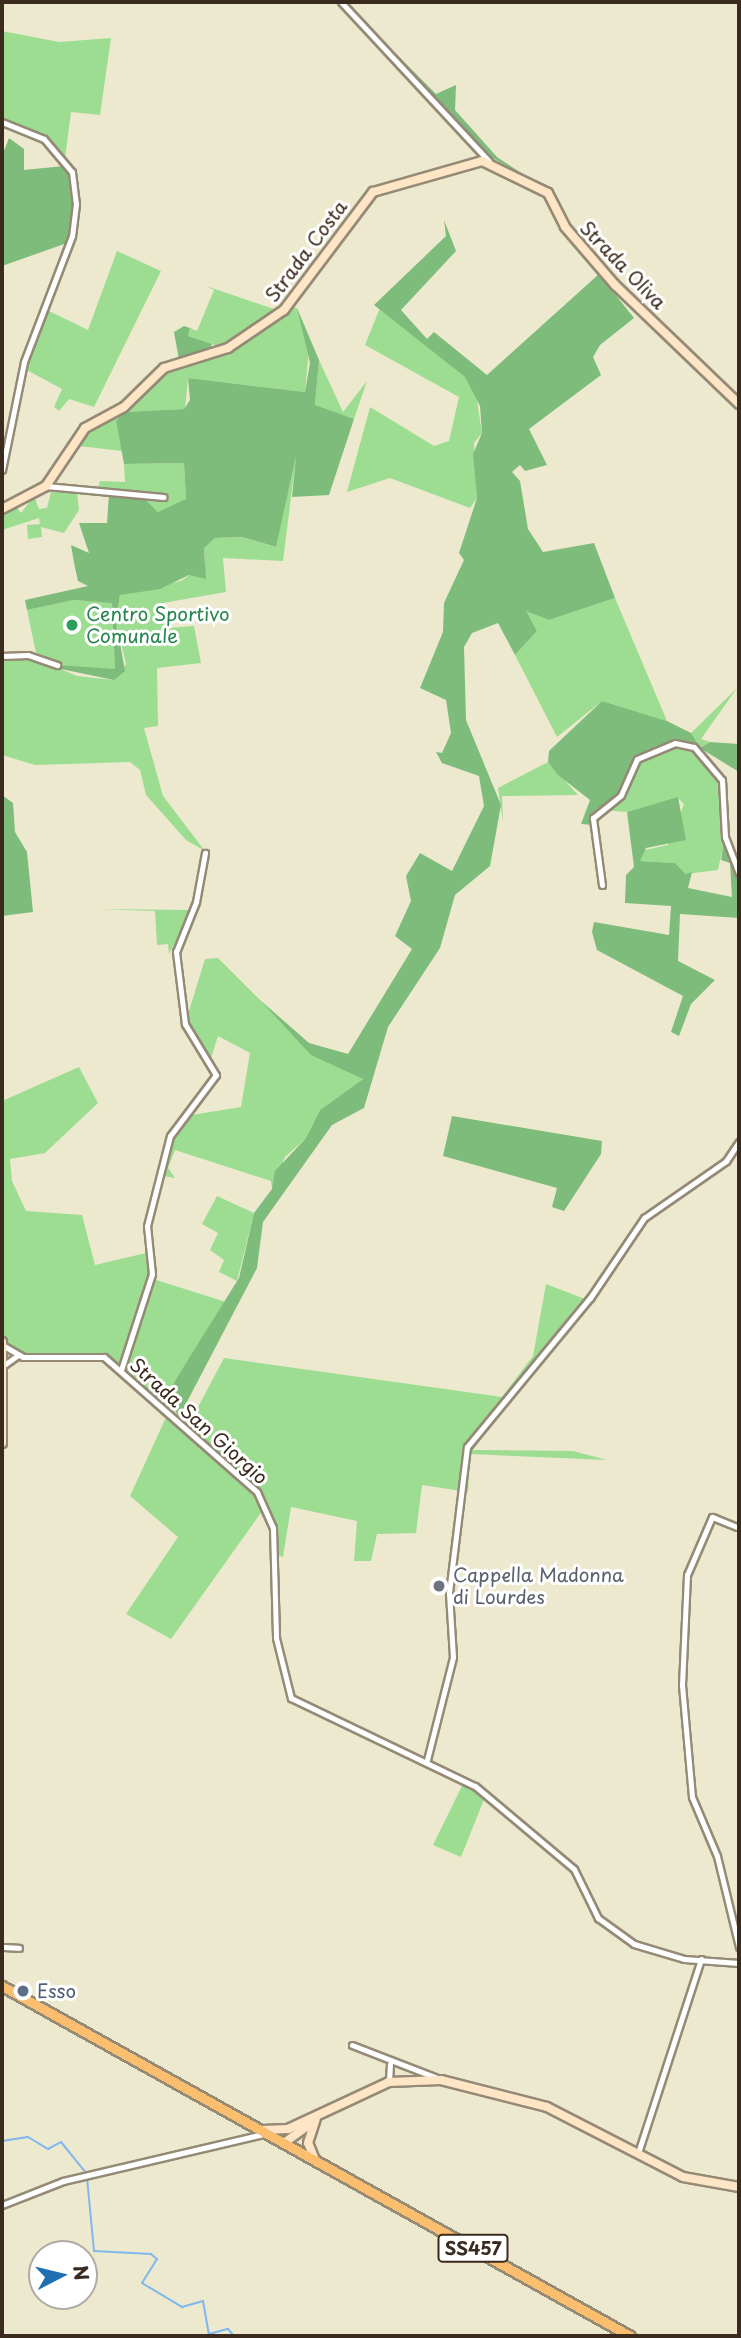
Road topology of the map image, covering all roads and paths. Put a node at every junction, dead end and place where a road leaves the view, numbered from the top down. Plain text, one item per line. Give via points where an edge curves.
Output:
1 (341, 2) edge
2 (2, 122) edge
3 (489, 161) junction
4 (739, 404) edge
5 (2, 470) edge
6 (46, 486) junction
7 (163, 497) dead end
8 (2, 509) edge
9 (2, 656) edge
10 (57, 665) dead end
11 (205, 853) dead end
12 (739, 873) edge
13 (602, 885) dead end
14 (739, 1142) edge
15 (3, 1344) edge
16 (17, 1356) junction
17 (4, 1365) junction
18 (121, 1370) junction
19 (2, 1443) edge
20 (737, 1527) dead end
21 (427, 1760) junction
22 (2, 1947) edge
23 (739, 1947) edge
24 (19, 1948) dead end
25 (706, 1959) junction
26 (739, 1963) edge
27 (2, 1986) edge
28 (352, 2045) dead end
29 (390, 2064) junction
30 (441, 2080) junction
31 (389, 2082) junction
32 (323, 2113) junction
33 (310, 2123) junction
34 (288, 2129) junction
35 (263, 2131) junction
36 (285, 2143) junction
37 (638, 2153) junction
38 (315, 2160) junction
39 (739, 2187) edge
40 (2, 2205) edge
41 (630, 2336) edge

1 - 3 street, Strada Oliva
2 - 5 street via 44,139 72,172 76,204 72,236 24,362
3 - 4 street, Strada Oliva via 548,193 565,227 615,285
3 - 6 street, Strada Costa via 373,192 284,310 228,348 164,368 124,407 85,428
6 - 7 street
6 - 8 street
9 - 10 street via 28,655
11 - 18 street via 196,902 176,952 185,1024 216,1075 170,1136 146,1226 152,1274
12 - 13 street via 725,838 722,780 694,747 675,743 637,759 621,795 593,818
14 - 21 street via 726,1161 644,1218 590,1298 467,1447 448,1605 453,1657
15 - 16 street
15 - 17 street
16 - 17 street
16 - 18 street, Strada San Giorgio via 92,1353
17 - 19 street
18 - 21 street, Strada San Giorgio via 265,1506 273,1528 276,1638 288,1695
20 - 23 street via 712,1514 687,1575 681,1685 692,1797 717,1856
21 - 25 street, Strada San Giorgio via 475,1786 574,1869 593,1910 613,1930 651,1952
22 - 24 street
25 - 26 street, Strada San Giorgio
25 - 37 street
27 - 35 main road, SS457
28 - 29 street
29 - 30 street
29 - 31 street
30 - 31 street
30 - 37 street via 547,2107
31 - 32 street
32 - 33 street
32 - 34 street
33 - 36 street
33 - 38 street via 307,2143
34 - 35 street
34 - 36 street
35 - 36 main road, SS457
35 - 40 street via 90,2175
36 - 38 main road, SS457
37 - 39 street via 684,2177
38 - 41 main road, SS457

